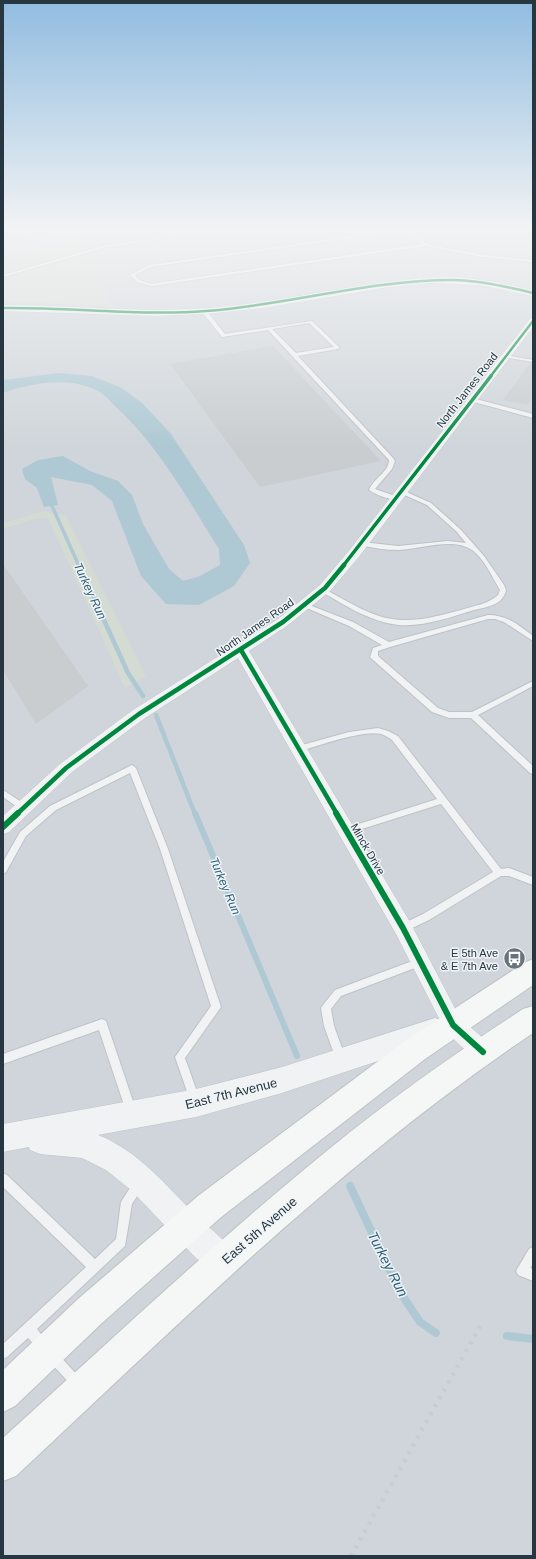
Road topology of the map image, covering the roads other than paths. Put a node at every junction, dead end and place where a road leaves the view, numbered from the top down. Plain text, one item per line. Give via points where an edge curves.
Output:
1 (264, 304) edge
2 (3, 308) edge
3 (204, 311) junction
4 (533, 321) edge
5 (269, 328) junction
6 (295, 354) junction
7 (506, 356) junction
8 (533, 361) edge
9 (472, 400) junction
10 (533, 416) edge
11 (399, 495) junction
12 (362, 544) junction
13 (474, 549) junction
14 (322, 590) junction
15 (304, 605) junction
16 (533, 640) edge
17 (388, 645) junction
18 (241, 650) junction
19 (533, 683) edge
20 (474, 715) junction
21 (298, 749) junction
22 (533, 771) edge
23 (3, 793) edge
24 (443, 800) junction
25 (24, 807) junction
26 (3, 827) edge
27 (346, 831) junction
28 (3, 869) edge
29 (499, 873) junction
30 (533, 881) edge
31 (403, 928) junction
32 (420, 962) junction
33 (533, 971) edge
34 (533, 1018) edge
35 (453, 1025) junction
36 (483, 1052) junction
37 (3, 1058) edge
38 (342, 1060) junction
39 (196, 1103) junction
40 (133, 1115) junction
41 (3, 1139) edge
42 (3, 1179) edge
43 (142, 1180) junction
44 (186, 1227) junction
45 (533, 1252) edge
46 (223, 1261) junction
47 (95, 1267) junction
48 (533, 1275) edge
49 (29, 1329) junction
50 (47, 1352) junction
51 (3, 1353) edge
52 (83, 1389) junction
53 (3, 1394) edge
54 (3, 1463) edge

1 - 3 street
2 - 3 street via 50,307 170,313
3 - 5 lane via 224,336
4 - 7 street, North James Road
5 - 6 lane
5 - 6 lane via 310,322 337,348
6 - 11 lane via 391,459 390,468 372,490
7 - 8 lane
7 - 9 street, North James Road
9 - 10 lane
9 - 11 street, North James Road
11 - 12 street, North James Road
11 - 13 lane via 429,504 459,531
12 - 13 lane via 400,548 451,542
12 - 14 street, North James Road
13 - 14 lane via 503,590 496,601 485,605 417,622 390,622
14 - 15 street, North James Road
15 - 17 lane via 352,624
15 - 18 street, North James Road
16 - 17 lane via 509,621 499,617 488,617
17 - 20 lane via 375,650 374,657 435,710 443,715
18 - 21 street, Minck Drive
18 - 25 street, North James Road via 139,714 66,768
19 - 20 lane
20 - 22 lane
21 - 24 lane via 367,732 380,731 389,734 396,738
21 - 27 street, Minck Drive
23 - 25 lane
24 - 27 lane
24 - 29 lane
25 - 26 street, North James Road
27 - 31 street, Minck Drive
28 - 39 lane via 23,834 53,808 132,768 164,848 216,1006 180,1057
29 - 30 lane via 509,872
29 - 31 lane
31 - 32 street, Minck Drive
32 - 35 street, Minck Drive
32 - 38 lane via 338,993 326,1008 329,1026
33 - 35 main road
34 - 36 main road, East 5th Avenue
35 - 36 street, Minck Drive
35 - 38 street, East 7th Avenue
35 - 44 main road via 357,1092
36 - 46 main road, East 5th Avenue via 339,1160
37 - 40 lane via 102,1024
38 - 39 street, East 7th Avenue via 282,1080
39 - 40 street, East 7th Avenue
40 - 41 street, East 7th Avenue
41 - 43 street, East 7th Avenue via 60,1140 87,1145 109,1156
42 - 47 lane
43 - 44 street, East 7th Avenue
43 - 47 lane via 127,1202 121,1242
44 - 46 street, East 7th Avenue
44 - 50 main road
45 - 48 lane via 522,1271
46 - 52 main road, East 5th Avenue
47 - 49 lane
49 - 50 lane
49 - 51 lane
50 - 52 lane
50 - 53 main road
52 - 54 main road, East 5th Avenue

